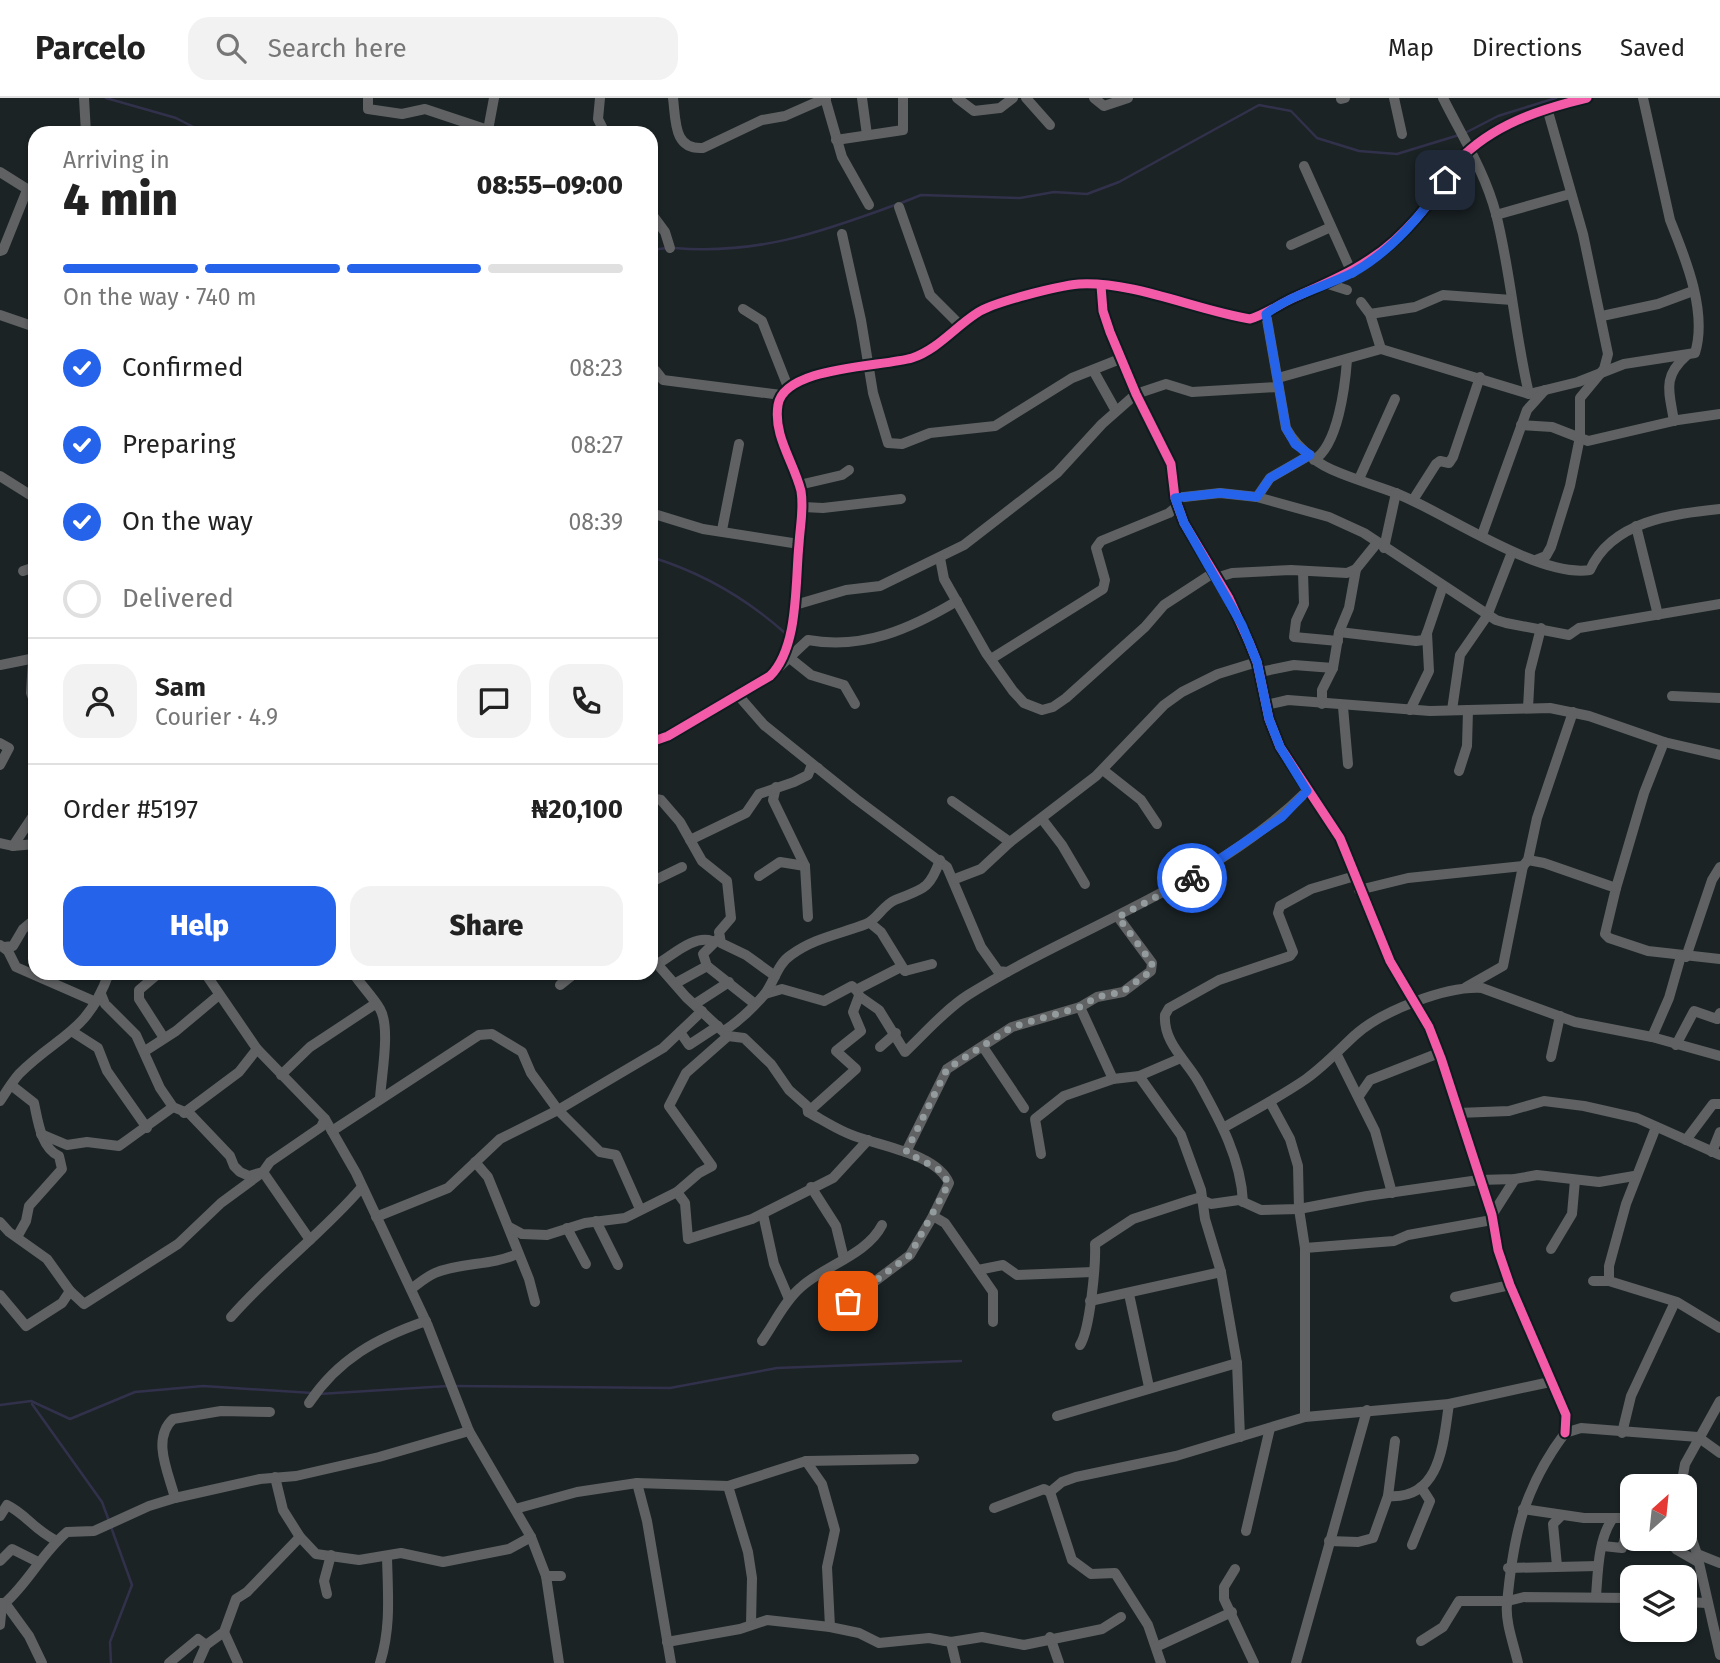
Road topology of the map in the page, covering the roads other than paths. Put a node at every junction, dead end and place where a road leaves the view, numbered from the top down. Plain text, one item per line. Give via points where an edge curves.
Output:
1 (83, 98) edge
2 (368, 98) edge
3 (494, 98) edge
4 (600, 98) edge
5 (673, 98) edge
6 (826, 98) edge
7 (862, 98) edge
8 (904, 98) edge
9 (957, 98) edge
10 (1013, 98) edge
11 (1026, 98) edge
12 (1094, 98) edge
13 (1128, 98) edge
14 (1395, 98) edge
15 (1443, 98) edge
16 (1587, 98) edge
17 (1643, 98) edge
18 (806, 103) edge
19 (1547, 108) junction
20 (1051, 125) dead end
21 (85, 126) edge
22 (476, 126) edge
23 (489, 126) edge
24 (602, 126) edge
25 (1402, 134) dead end
26 (866, 135) junction
27 (836, 140) junction
28 (1472, 148) junction
29 (1304, 166) dead end
30 (0, 172) edge
31 (28, 190) edge
32 (1570, 194) junction
33 (28, 198) edge
34 (869, 205) dead end
35 (899, 207) dead end
36 (1496, 215) junction
37 (658, 222) edge
38 (1331, 227) junction
39 (842, 234) dead end
40 (1291, 245) dead end
41 (670, 248) dead end
42 (0, 251) edge
43 (1352, 273) junction
44 (1325, 283) junction
45 (1101, 286) junction
46 (1347, 290) dead end
47 (1693, 291) junction
48 (1512, 300) junction
49 (1361, 302) dead end
50 (743, 309) dead end
51 (1266, 314) junction
52 (1370, 314) junction
53 (0, 315) edge
54 (1602, 316) junction
55 (28, 325) edge
56 (960, 325) junction
57 (1381, 349) junction
58 (1687, 355) junction
59 (1120, 359) junction
60 (1348, 360) junction
61 (866, 363) junction
62 (1604, 369) junction
63 (1093, 370) junction
64 (658, 374) edge
65 (1480, 377) junction
66 (1278, 382) junction
67 (1545, 390) junction
68 (785, 391) junction
69 (1136, 394) junction
70 (1529, 394) junction
71 (1395, 399) dead end
72 (1116, 411) junction
73 (1720, 414) edge
74 (1674, 421) junction
75 (1521, 425) junction
76 (1580, 437) junction
77 (739, 444) dead end
78 (1312, 457) junction
79 (849, 470) dead end
80 (0, 476) edge
81 (1359, 479) junction
82 (799, 485) junction
83 (1396, 493) junction
84 (28, 494) edge
85 (1257, 497) junction
86 (901, 499) dead end
87 (1413, 500) junction
88 (1177, 501) junction
89 (803, 507) junction
90 (1720, 509) edge
91 (658, 515) edge
92 (1636, 526) junction
93 (722, 530) junction
94 (1482, 535) junction
95 (799, 544) junction
96 (1380, 546) junction
97 (1512, 552) junction
98 (940, 558) junction
99 (1536, 560) junction
100 (28, 569) edge
101 (1356, 569) junction
102 (23, 571) dead end
103 (1303, 572) junction
104 (1215, 575) junction
105 (1443, 586) junction
106 (957, 601) junction
107 (1720, 604) edge
108 (795, 605) junction
109 (1486, 612) junction
110 (1658, 615) junction
111 (1541, 628) junction
112 (1427, 633) junction
113 (1338, 637) junction
114 (791, 659) junction
115 (990, 659) junction
116 (28, 662) edge
117 (0, 665) edge
118 (1258, 667) junction
119 (778, 668) junction
120 (1333, 668) junction
121 (737, 694) junction
122 (1672, 695) dead end
123 (1720, 698) edge
124 (855, 704) dead end
125 (1322, 704) junction
126 (1266, 705) junction
127 (1343, 707) junction
128 (1528, 708) junction
129 (1410, 710) junction
130 (1452, 710) junction
131 (1468, 710) junction
132 (1573, 712) junction
133 (658, 740) edge
134 (1664, 742) junction
135 (0, 743) edge
136 (1720, 755) edge
137 (1348, 764) dead end
138 (0, 765) edge
139 (818, 768) junction
140 (1103, 770) junction
141 (1459, 771) dead end
142 (776, 787) junction
143 (1307, 791) junction
144 (658, 799) edge
145 (952, 801) dead end
146 (1042, 818) junction
147 (1157, 824) dead end
148 (28, 833) edge
149 (690, 839) junction
150 (1010, 842) junction
151 (0, 843) edge
152 (28, 845) edge
153 (13, 846) junction
154 (940, 860) junction
155 (1525, 863) junction
156 (805, 866) junction
157 (682, 867) dead end
158 (1720, 867) edge
159 (759, 876) dead end
160 (1355, 876) junction
161 (658, 879) edge
162 (955, 879) junction
163 (1085, 884) dead end
164 (1616, 888) junction
165 (1359, 890) junction
166 (808, 917) dead end
167 (1118, 917) junction
168 (870, 923) junction
169 (28, 925) edge
170 (715, 940) junction
171 (2, 946) edge
172 (1683, 957) junction
173 (1720, 958) edge
174 (658, 959) edge
175 (658, 963) edge
176 (932, 964) dead end
177 (707, 965) junction
178 (28, 971) edge
179 (905, 971) junction
180 (1007, 972) junction
181 (775, 976) junction
182 (51, 980) edge
183 (106, 980) edge
184 (151, 980) edge
185 (209, 980) edge
186 (358, 980) edge
187 (566, 980) edge
188 (729, 982) junction
189 (676, 983) junction
190 (560, 985) dead end
191 (1466, 987) junction
192 (858, 993) junction
193 (765, 994) junction
194 (219, 995) junction
195 (99, 998) junction
196 (1413, 1002) junction
197 (375, 1004) junction
198 (755, 1004) junction
199 (698, 1007) junction
200 (1080, 1007) junction
201 (1720, 1013) edge
202 (1560, 1016) junction
203 (724, 1031) junction
204 (73, 1032) junction
205 (680, 1032) junction
206 (896, 1033) junction
207 (1652, 1037) junction
208 (164, 1038) junction
209 (1676, 1045) junction
210 (880, 1047) dead end
211 (983, 1047) junction
212 (257, 1049) junction
213 (145, 1051) junction
214 (1439, 1053) junction
215 (1337, 1055) junction
216 (1720, 1056) edge
217 (1551, 1057) dead end
218 (1181, 1058) junction
219 (281, 1074) junction
220 (1139, 1076) junction
221 (1113, 1079) junction
222 (11, 1085) junction
223 (1359, 1096) junction
224 (1, 1098) edge
225 (380, 1099) junction
226 (1270, 1102) junction
227 (1720, 1104) edge
228 (173, 1107) junction
229 (1024, 1108) dead end
230 (558, 1110) junction
231 (808, 1112) junction
232 (1458, 1113) junction
233 (184, 1114) junction
234 (325, 1119) junction
235 (147, 1128) junction
236 (1223, 1128) junction
237 (1656, 1128) junction
238 (332, 1131) junction
239 (1720, 1132) edge
240 (41, 1134) junction
241 (868, 1140) junction
242 (1685, 1140) junction
243 (906, 1152) junction
244 (1716, 1153) edge
245 (1041, 1154) dead end
246 (475, 1162) junction
247 (263, 1172) junction
248 (1634, 1177) junction
249 (1515, 1179) junction
250 (1479, 1180) junction
251 (1575, 1180) junction
252 (362, 1187) junction
253 (811, 1187) junction
254 (677, 1192) junction
255 (1392, 1193) junction
256 (1203, 1201) junction
257 (1243, 1202) junction
258 (640, 1209) junction
259 (1299, 1209) junction
260 (763, 1214) junction
261 (933, 1216) junction
262 (376, 1217) junction
263 (1492, 1218) junction
264 (596, 1221) junction
265 (0, 1222) edge
266 (882, 1225) dead end
267 (509, 1227) junction
268 (567, 1228) junction
269 (16, 1237) junction
270 (310, 1240) junction
271 (1305, 1248) junction
272 (1550, 1248) dead end
273 (517, 1254) junction
274 (844, 1259) junction
275 (586, 1264) dead end
276 (618, 1265) dead end
277 (978, 1270) junction
278 (1093, 1272) junction
279 (1221, 1272) junction
280 (1593, 1280) dead end
281 (1609, 1281) junction
282 (1510, 1285) junction
283 (411, 1289) junction
284 (70, 1291) junction
285 (1129, 1294) junction
286 (0, 1295) edge
287 (1455, 1297) dead end
288 (789, 1299) junction
289 (1090, 1301) junction
290 (535, 1302) dead end
291 (1675, 1302) junction
292 (830, 1315) dead end
293 (231, 1317) dead end
294 (426, 1321) junction
295 (993, 1322) dead end
296 (1720, 1328) edge
297 (762, 1341) dead end
298 (1080, 1345) dead end
299 (1237, 1363) junction
300 (1549, 1382) junction
301 (1149, 1387) junction
302 (1720, 1401) edge
303 (309, 1403) dead end
304 (1449, 1404) junction
305 (1367, 1410) junction
306 (270, 1412) dead end
307 (1057, 1416) dead end
308 (1306, 1417) junction
309 (1270, 1428) junction
310 (468, 1431) junction
311 (1565, 1433) junction
312 (1622, 1433) junction
313 (1240, 1437) junction
314 (1698, 1437) junction
315 (1395, 1441) dead end
316 (1720, 1453) edge
317 (914, 1459) dead end
318 (806, 1461) junction
319 (1683, 1474) edge
320 (275, 1477) junction
321 (637, 1483) junction
322 (728, 1486) junction
323 (1421, 1487) junction
324 (1049, 1492) junction
325 (1388, 1496) junction
326 (175, 1498) junction
327 (994, 1508) dead end
328 (515, 1509) junction
329 (1523, 1509) junction
330 (0, 1516) edge
331 (1562, 1516) junction
332 (1613, 1518) junction
333 (1620, 1518) edge
334 (1246, 1531) dead end
335 (300, 1537) junction
336 (531, 1537) junction
337 (57, 1541) junction
338 (1329, 1541) junction
339 (1412, 1545) dead end
340 (1603, 1546) junction
341 (1620, 1548) edge
342 (1680, 1551) edge
343 (1696, 1551) edge
344 (331, 1555) junction
345 (387, 1557) junction
346 (1698, 1558) junction
347 (0, 1560) edge
348 (38, 1562) junction
349 (1720, 1563) edge
350 (1557, 1566) junction
351 (1598, 1566) junction
352 (1236, 1569) dead end
353 (1508, 1569) junction
354 (561, 1576) dead end
355 (546, 1577) junction
356 (327, 1594) dead end
357 (1596, 1597) junction
358 (1620, 1598) edge
359 (1508, 1601) junction
360 (1697, 1602) edge
361 (1707, 1602) junction
362 (2, 1603) edge
363 (1232, 1612) junction
364 (1121, 1618) dead end
365 (751, 1624) junction
366 (0, 1625) edge
367 (830, 1627) junction
368 (224, 1632) junction
369 (1050, 1637) junction
370 (1421, 1641) dead end
371 (667, 1642) junction
372 (951, 1642) junction
373 (206, 1645) junction
374 (1156, 1647) junction
375 (1720, 1655) edge
376 (42, 1663) edge
377 (170, 1663) edge
378 (198, 1663) edge
379 (238, 1663) edge
380 (380, 1663) edge
381 (559, 1663) edge
382 (671, 1663) edge
383 (956, 1663) edge
384 (1059, 1663) edge
385 (1161, 1663) edge
386 (1254, 1663) edge
387 (1296, 1663) edge
388 (1518, 1663) edge

1 - 21 street
2 - 22 street via 368,109 376,112 402,114 425,109
3 - 23 street
4 - 24 street
5 - 18 street via 678,135 693,149
6 - 18 street
6 - 27 street
7 - 26 street
8 - 26 street via 903,130
9 - 10 street via 974,111 1000,108
11 - 20 street
12 - 13 street via 1104,106
14 - 25 street
15 - 28 street
16 - 19 street
17 - 47 street
19 - 28 street
19 - 32 street
26 - 27 street
27 - 34 street
28 - 36 street
28 - 43 street via 1397,239
29 - 38 street
30 - 31 street
32 - 36 street
32 - 54 street
33 - 42 street
35 - 56 street via 930,295
36 - 48 street
37 - 41 street
38 - 40 street
38 - 43 street
39 - 61 street
43 - 44 street
44 - 46 street
44 - 51 street
45 - 51 street via 1250,319
45 - 56 street via 1080,284 994,304
45 - 59 street via 1103,311
47 - 54 street
47 - 58 street via 1698,343 1695,353
48 - 52 street via 1443,295 1415,307
48 - 70 street
49 - 52 street
50 - 68 street via 762,321
51 - 66 street
52 - 57 street
53 - 55 street
54 - 62 street via 1608,354
56 - 61 street via 914,357
57 - 60 street
57 - 65 street
58 - 62 street
58 - 74 street via 1672,368 1668,386
59 - 63 street
59 - 69 street
60 - 66 street
60 - 78 street via 1333,432 1325,453
61 - 63 street via 884,438 895,444 930,433 995,426 1046,392
61 - 68 street via 805,379
62 - 67 street via 1578,382
62 - 76 street via 1580,398
63 - 72 street
64 - 68 street via 663,380
65 - 70 street
65 - 87 street via 1453,457 1449,463 1436,464
66 - 69 street via 1192,392 1166,384
66 - 78 street via 1286,428 1295,444
67 - 70 street
67 - 75 street via 1527,410
68 - 82 street via 778,405 780,433
69 - 72 street
69 - 88 street via 1171,464
71 - 81 street
72 - 98 street via 1057,473
73 - 74 street
74 - 76 street via 1593,440
75 - 76 street via 1552,427
75 - 94 street
76 - 99 street via 1551,547 1546,556
77 - 93 street
78 - 81 street
78 - 85 street via 1270,478
79 - 82 street
80 - 84 street
81 - 83 street
82 - 89 street
83 - 87 street
83 - 96 street
85 - 88 street via 1220,493
85 - 96 street via 1329,517
86 - 89 street
87 - 94 street
88 - 104 street via 1184,523
88 - 115 street via 1169,513 1101,541 1096,548 1104,589
89 - 95 street
90 - 92 street via 1684,512
91 - 93 street
92 - 99 street via 1612,538 1590,570
92 - 110 street
93 - 95 street
94 - 97 street
95 - 108 street
96 - 101 street
96 - 105 street
97 - 99 street
97 - 109 street
98 - 106 street via 944,579
98 - 108 street via 880,586 846,590
100 - 102 street
101 - 103 street
101 - 113 street
103 - 104 street
103 - 113 street via 1304,604 1294,637
104 - 115 street via 1171,598 1054,707 1042,710 1024,703
104 - 118 street
105 - 109 street
105 - 112 street
106 - 114 street via 920,622 848,645 808,640
106 - 115 street
107 - 110 street
108 - 119 street
109 - 111 street via 1496,620
109 - 130 street via 1460,655
110 - 111 street via 1579,628 1569,635
111 - 128 street via 1530,671
112 - 113 street via 1424,640 1416,641
112 - 129 street via 1429,671
113 - 120 street
114 - 119 street
114 - 124 street via 811,675 844,685
116 - 117 street
118 - 120 street
118 - 126 street
118 - 140 street via 1218,674 1182,692
119 - 121 street
120 - 125 street via 1322,690
121 - 133 street
121 - 139 street via 764,725
122 - 123 street
125 - 126 street via 1288,700
125 - 127 street
126 - 143 street via 1280,747
127 - 129 street
127 - 137 street
128 - 131 street
128 - 132 street
129 - 130 street
130 - 131 street
131 - 141 street via 1467,746
132 - 134 street
132 - 155 street
134 - 136 street
134 - 164 street
135 - 138 street via 9,748
139 - 142 street via 811,767 808,775
139 - 154 street
140 - 146 street
140 - 147 street via 1141,800
142 - 149 street via 759,794 746,813
142 - 156 street via 773,800
143 - 160 street via 1340,838
143 - 167 street via 1253,838 1179,886
144 - 149 street
145 - 150 street
146 - 150 street
146 - 163 street
148 - 153 street
149 - 170 street via 702,861 730,886 731,918
150 - 162 street via 981,869
151 - 153 street
152 - 153 street
154 - 162 street
154 - 168 street via 934,878 919,892 893,901
155 - 164 street via 1545,863
155 - 165 street via 1408,877
155 - 191 street via 1503,966
156 - 159 street via 780,862
156 - 166 street
157 - 161 street
158 - 172 street
160 - 165 street
160 - 218 street via 1311,889 1280,906 1278,913 1293,952 1290,956 1219,980 1169,1008 1165,1023
162 - 180 street via 981,947 998,971
164 - 172 street via 1605,933 1634,948
165 - 196 street
167 - 180 street
167 - 200 street via 1153,967 1122,992 1097,997
168 - 179 street via 881,932
168 - 181 street via 816,940 789,956
169 - 171 street via 13,946
170 - 174 street via 692,943
170 - 177 street via 703,954
170 - 181 street via 747,955
171 - 178 street via 16,967
172 - 173 street
172 - 207 street
175 - 189 street
176 - 179 street
177 - 188 street
177 - 189 street
179 - 192 street via 893,969
180 - 206 street via 967,996 905,1052
181 - 193 street
182 - 195 street
183 - 195 street
184 - 208 street via 139,990 139,999
185 - 194 street
186 - 197 street
187 - 190 street
188 - 198 street
188 - 199 street
189 - 199 street
191 - 196 street
191 - 202 street via 1482,988
192 - 193 street via 852,986 824,1001 782,989
192 - 206 street via 872,1002
192 - 231 street via 853,1012 861,1031 836,1051 856,1069
193 - 198 street
194 - 208 street
194 - 212 street
195 - 204 street
195 - 213 street via 136,1035
196 - 214 street
196 - 215 street via 1355,1034
197 - 219 street via 310,1047
197 - 225 street via 380,1009 385,1046
198 - 203 street
199 - 203 street
199 - 205 street
200 - 211 street via 1025,1022
200 - 221 street
201 - 209 street via 1717,1018 1694,1011
202 - 207 street
202 - 217 street
203 - 205 street via 689,1045
203 - 231 street via 744,1038
203 - 254 street via 686,1073 669,1106 712,1166
204 - 222 street
204 - 235 street via 98,1048 107,1072
205 - 230 street via 663,1048
206 - 210 street
207 - 209 street
208 - 213 street
209 - 216 street
211 - 229 street
211 - 243 street via 947,1069
212 - 219 street
212 - 233 street via 239,1072
213 - 228 street
214 - 223 street via 1370,1080
214 - 232 street
215 - 223 street
215 - 226 street
218 - 220 street
218 - 236 street
219 - 234 street
220 - 221 street
220 - 256 street via 1181,1135
221 - 245 street via 1063,1097 1035,1119
222 - 224 street
222 - 240 street via 34,1103
223 - 255 street via 1375,1131
225 - 230 street via 479,1035 492,1034 522,1052
225 - 238 street
226 - 236 street
226 - 259 street via 1296,1154
227 - 242 street via 1713,1104
228 - 233 street
228 - 235 street
230 - 246 street via 500,1139
230 - 258 street via 600,1152 616,1155
231 - 241 street
232 - 237 street via 1509,1111 1544,1101 1637,1118
232 - 250 street
233 - 247 street via 190,1114 240,1172
234 - 238 street
234 - 247 street via 321,1128 270,1162
235 - 240 street via 119,1146 109,1147 87,1142 67,1145
236 - 257 street via 1234,1155
237 - 242 street
237 - 248 street
238 - 252 street
239 - 244 street
240 - 269 street via 59,1156 61,1173 29,1206
241 - 243 street
241 - 253 street via 833,1178
242 - 244 street
243 - 261 street via 938,1169 949,1183
246 - 262 street via 448,1188
246 - 267 street via 488,1177
247 - 270 street
247 - 284 street via 221,1202 178,1244 84,1304
248 - 251 street
248 - 281 street via 1609,1266
249 - 250 street
249 - 251 street via 1537,1175
249 - 263 street
250 - 255 street
250 - 263 street
251 - 272 street via 1572,1214
252 - 262 street
252 - 270 street
253 - 260 street
253 - 274 street via 836,1226
254 - 258 street
254 - 260 street via 685,1203 688,1239
255 - 259 street
256 - 257 street
256 - 278 street via 1191,1200 1133,1219 1095,1244
256 - 279 street
257 - 259 street via 1261,1210
258 - 264 street via 625,1218
259 - 271 street
260 - 288 street via 774,1264
261 - 277 street via 945,1223
261 - 292 street via 910,1255
262 - 283 street
263 - 271 street via 1394,1241
263 - 282 street
264 - 268 street
264 - 276 street
265 - 269 street
266 - 274 street
267 - 268 street via 522,1234 547,1236
267 - 273 street
268 - 275 street
269 - 284 street via 47,1259
270 - 293 street
271 - 308 street
273 - 283 street via 499,1262 433,1274
273 - 290 street
274 - 288 street
277 - 278 street via 1003,1265 1017,1275
277 - 295 street via 993,1292
278 - 289 street
279 - 285 street
279 - 299 street
280 - 281 street
281 - 291 street
282 - 287 street
282 - 300 street
283 - 294 street
284 - 286 street via 62,1303 30,1326 22,1323
285 - 289 street
285 - 301 street
288 - 297 street
289 - 298 street
291 - 296 street
291 - 312 street via 1631,1396
294 - 303 street via 384,1335 359,1352 330,1375
294 - 310 street
299 - 301 street
299 - 313 street
300 - 304 street
300 - 311 street via 1566,1415
301 - 307 street
302 - 314 street
304 - 305 street
304 - 323 street via 1442,1452
305 - 308 street
305 - 338 street
306 - 326 street via 221,1411 167,1424 162,1447
308 - 309 street
309 - 313 street
309 - 334 street
310 - 320 street via 379,1457
310 - 328 street
311 - 312 street via 1581,1428
311 - 329 street
312 - 314 street
313 - 324 street via 1176,1456 1076,1476
314 - 316 street
314 - 319 street
315 - 325 street
317 - 318 street
318 - 322 street
318 - 367 street via 822,1484 835,1530 827,1567
320 - 326 street
320 - 335 street via 283,1510
321 - 322 street
321 - 328 street via 577,1492
321 - 371 street
322 - 365 street via 748,1552
323 - 325 street via 1404,1497
323 - 339 street via 1430,1501
324 - 327 street via 1044,1489
324 - 374 street via 1072,1560 1091,1574 1115,1573 1148,1625
325 - 338 street via 1370,1541
326 - 337 street via 94,1531 67,1532
328 - 336 street
329 - 331 street
329 - 353 street
330 - 337 street via 7,1505
331 - 332 street
331 - 350 street via 1553,1524
332 - 333 street
332 - 340 street
335 - 344 street via 316,1554
335 - 368 street via 236,1599
336 - 345 street via 509,1549 443,1562 414,1554
336 - 355 street
337 - 348 street
338 - 387 street
340 - 341 street
340 - 351 street
342 - 346 street
343 - 346 street
344 - 345 street via 359,1560
344 - 356 street via 324,1580
345 - 380 street via 390,1621 384,1635 387,1649
346 - 349 street
346 - 361 street
347 - 348 street via 12,1549
348 - 362 street
350 - 351 street
350 - 353 street via 1551,1570
351 - 357 street
352 - 363 street via 1224,1587 1224,1599
353 - 359 street
354 - 355 street
355 - 381 street
357 - 358 street
357 - 359 street
359 - 370 street via 1460,1601 1443,1627
359 - 388 street
360 - 361 street
361 - 375 street
362 - 366 street
362 - 376 street
363 - 374 street
363 - 386 street
364 - 369 street via 1102,1629
365 - 367 street via 767,1620
365 - 371 street
367 - 372 street via 879,1643 929,1638
368 - 373 street
368 - 379 street
369 - 372 street via 1024,1645 982,1637
369 - 384 street
371 - 382 street
372 - 383 street
373 - 377 street via 198,1639
373 - 378 street
374 - 385 street

